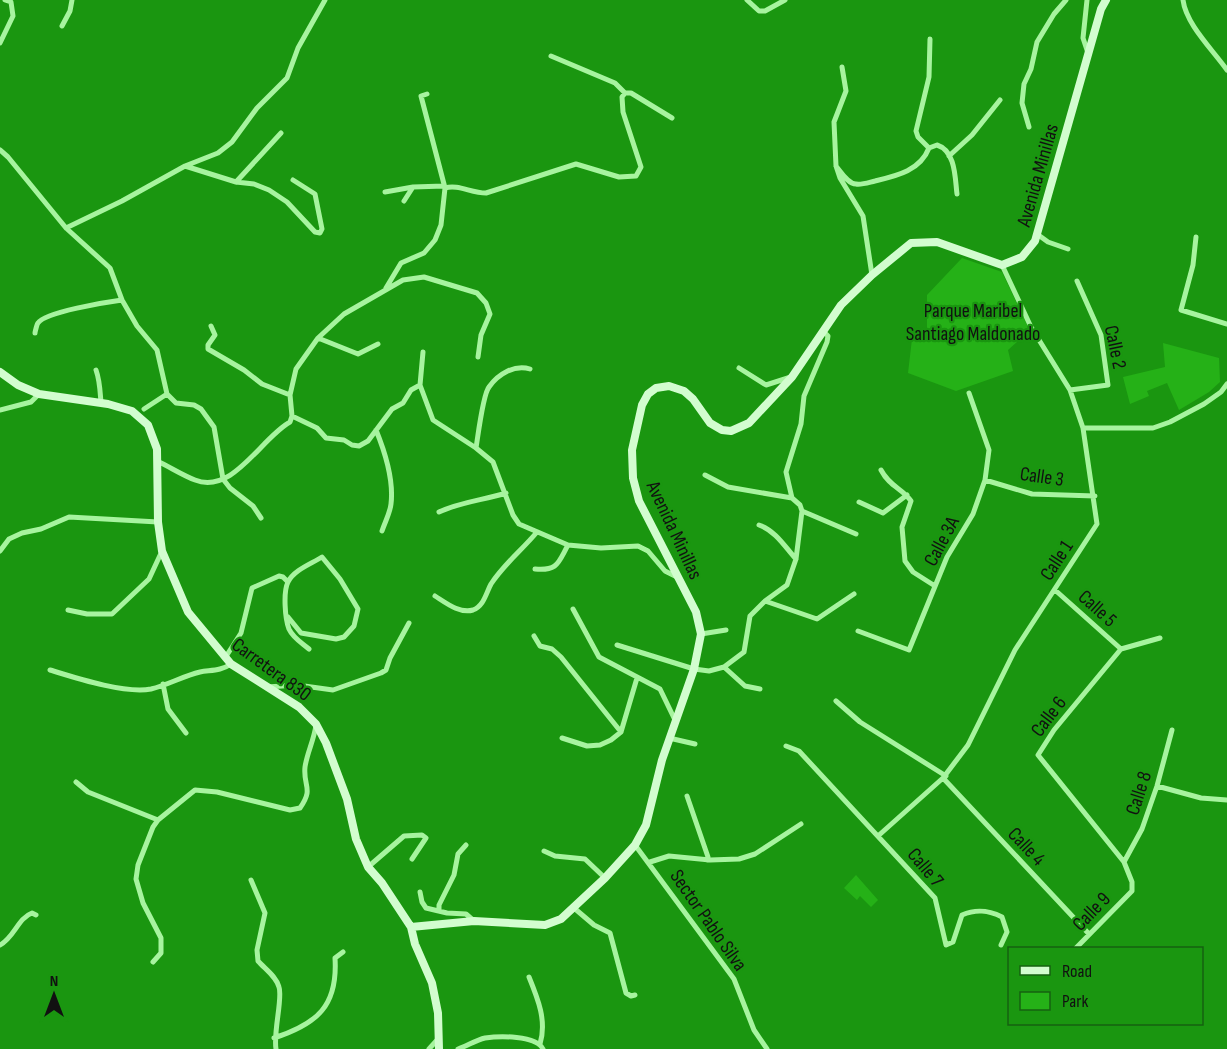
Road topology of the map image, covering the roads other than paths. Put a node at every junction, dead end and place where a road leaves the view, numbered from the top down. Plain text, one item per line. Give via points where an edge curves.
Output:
1 (5, 0) edge
2 (72, 0) edge
3 (325, 0) edge
4 (747, 0) edge
5 (785, 0) edge
6 (1066, 0) edge
7 (1087, 0) edge
8 (1106, 0) edge
9 (1183, 0) edge
10 (62, 26) dead end
11 (930, 39) dead end
12 (0, 43) edge
13 (1088, 54) junction
14 (551, 56) dead end
15 (842, 67) dead end
16 (1227, 70) edge
17 (625, 93) junction
18 (427, 94) dead end
19 (1000, 100) dead end
20 (672, 118) dead end
21 (1029, 127) dead end
22 (282, 133) dead end
23 (929, 148) junction
24 (0, 150) edge
25 (949, 156) junction
26 (185, 166) junction
27 (836, 166) junction
28 (293, 180) dead end
29 (236, 182) junction
30 (413, 187) junction
31 (445, 187) junction
32 (386, 192) dead end
33 (957, 194) dead end
34 (404, 201) dead end
35 (66, 228) junction
36 (1037, 234) junction
37 (1196, 237) dead end
38 (1068, 249) dead end
39 (1002, 265) junction
40 (872, 275) junction
41 (1077, 281) dead end
42 (385, 290) junction
43 (122, 300) junction
44 (1227, 324) edge
45 (211, 326) dead end
46 (824, 332) junction
47 (35, 333) dead end
48 (318, 338) junction
49 (378, 344) dead end
50 (423, 352) dead end
51 (478, 357) dead end
52 (739, 368) dead end
53 (530, 369) dead end
54 (96, 370) dead end
55 (0, 372) edge
56 (792, 376) junction
57 (1227, 384) edge
58 (420, 385) junction
59 (1070, 390) junction
60 (969, 393) dead end
61 (39, 394) junction
62 (166, 394) junction
63 (290, 394) junction
64 (102, 403) junction
65 (144, 409) dead end
66 (0, 410) edge
67 (292, 416) junction
68 (1083, 429) junction
69 (376, 430) junction
70 (476, 448) junction
71 (157, 461) junction
72 (881, 470) dead end
73 (705, 475) dead end
74 (223, 479) junction
75 (985, 480) junction
76 (506, 494) junction
77 (907, 495) junction
78 (1095, 496) junction
79 (792, 498) junction
80 (859, 502) dead end
81 (802, 511) junction
82 (439, 512) dead end
83 (261, 519) dead end
84 (158, 522) junction
85 (759, 525) dead end
86 (382, 531) dead end
87 (537, 532) junction
88 (856, 534) dead end
89 (568, 545) junction
90 (0, 550) edge
91 (162, 550) junction
92 (796, 559) junction
93 (535, 569) dead end
94 (678, 578) junction
95 (288, 582) junction
96 (935, 586) junction
97 (1055, 590) junction
98 (854, 594) dead end
99 (435, 596) dead end
100 (765, 601) junction
101 (573, 609) dead end
102 (68, 610) dead end
103 (288, 617) junction
104 (409, 624) dead end
105 (726, 630) dead end
106 (858, 631) dead end
107 (702, 634) junction
108 (534, 636) dead end
109 (1160, 638) dead end
110 (617, 645) dead end
111 (309, 649) dead end
112 (1121, 649) junction
113 (228, 661) junction
114 (724, 667) junction
115 (694, 669) junction
116 (50, 670) dead end
117 (637, 678) junction
118 (163, 684) junction
119 (265, 687) junction
120 (760, 688) dead end
121 (836, 701) dead end
122 (675, 720) junction
123 (316, 724) junction
124 (1172, 730) dead end
125 (621, 732) junction
126 (186, 733) dead end
127 (562, 738) dead end
128 (669, 738) junction
129 (695, 744) dead end
130 (786, 746) dead end
131 (945, 777) junction
132 (76, 782) dead end
133 (1157, 786) junction
134 (687, 796) dead end
135 (1227, 800) edge
136 (158, 820) junction
137 (801, 824) dead end
138 (878, 836) junction
139 (466, 845) dead end
140 (635, 845) junction
141 (544, 851) dead end
142 (412, 859) dead end
143 (707, 860) junction
144 (650, 862) junction
145 (1124, 862) junction
146 (368, 867) junction
147 (605, 878) junction
148 (251, 880) dead end
149 (420, 892) dead end
150 (574, 908) junction
151 (439, 910) junction
152 (36, 915) dead end
153 (474, 921) junction
154 (411, 927) junction
155 (1089, 934) junction
156 (0, 945) edge
157 (1001, 945) dead end
158 (1077, 947) edge
159 (343, 952) dead end
160 (153, 962) dead end
161 (530, 977) dead end
162 (635, 995) dead end
163 (439, 1037) junction
164 (274, 1038) junction
165 (542, 1046) edge
166 (276, 1049) edge
167 (429, 1049) edge
168 (439, 1049) edge
169 (458, 1049) edge
170 (767, 1049) edge

1 - 12 street via 11,2 13,16
2 - 10 street
3 - 26 street via 298,48 287,78 257,108 232,142 218,153
4 - 5 street via 759,11
6 - 21 street via 1037,42 1024,84 1022,103
7 - 13 street via 1083,38
8 - 13 street, Avenida Minillas
9 - 16 street via 1189,22
11 - 23 street via 929,77 916,131
13 - 36 street, Avenida Minillas
14 - 17 street via 615,83
15 - 27 street via 846,91 834,122
17 - 20 street
17 - 31 street via 623,112 641,167 636,176 620,177 576,164 486,193 453,185
18 - 31 street via 422,96
19 - 25 street
22 - 29 street
23 - 25 street via 943,147
23 - 27 street via 914,167 900,175 856,184
24 - 35 street
25 - 33 street
26 - 29 street
26 - 35 street
27 - 40 street via 862,216
28 - 29 street via 315,194 320,233 269,190
30 - 31 street
30 - 32 street
30 - 34 street
31 - 42 street via 441,225 435,240 424,253 401,263
35 - 43 street via 110,268
36 - 38 street
36 - 39 street, Avenida Minillas via 1022,257
37 - 44 street via 1181,310
39 - 40 street, Avenida Minillas via 937,242 923,241 911,243
39 - 59 street, Calle 1 via 1031,327
40 - 46 street, Avenida Minillas via 841,305
41 - 59 street, Calle 2 via 1101,335 1108,385
42 - 48 street via 344,314
42 - 51 street via 403,280 424,277 477,293 489,314
43 - 47 street via 43,318
43 - 62 street via 157,350
45 - 63 street via 215,335 208,349 262,384
46 - 56 street, Avenida Minillas
46 - 79 street via 827,342 804,396 801,424 786,472
48 - 49 street via 357,354
48 - 63 street via 296,369
50 - 58 street
52 - 56 street via 766,385
53 - 70 street via 510,369 488,388
54 - 64 street
55 - 61 street, Carretera 830
56 - 94 street, Avenida Minillas via 749,423 731,431 710,423 684,391 669,386 648,394 632,450 633,478 639,501
57 - 68 street via 1204,404 1153,428
58 - 69 street
58 - 70 street via 433,420
59 - 68 street, Calle 1
60 - 75 street, Calle 3A via 989,450
61 - 64 street, Carretera 830
61 - 66 street via 31,402
62 - 65 street
62 - 74 street via 176,403 201,409 214,427
63 - 67 street
64 - 71 street, Carretera 830 via 132,411 148,425
67 - 69 street via 317,428 326,438 352,445 368,441
67 - 74 street via 242,466
68 - 78 street, Calle 1
69 - 86 street via 390,473 391,504
70 - 76 street via 493,462
71 - 74 street via 196,481 212,484
71 - 84 street, Carretera 830
72 - 77 street via 888,482
73 - 79 street via 728,487
74 - 83 street via 253,506
75 - 78 street, Calle 3 via 1032,494
75 - 96 street, Calle 3A via 973,514
76 - 82 street via 456,504
76 - 87 street via 519,524
77 - 80 street via 883,513
77 - 96 street via 911,501 902,527 905,561 913,572
78 - 97 street, Calle 1 via 1098,524
79 - 81 street
81 - 88 street
81 - 92 street
84 - 90 street via 69,517 9,539
84 - 91 street, Carretera 830
85 - 92 street via 768,529
87 - 89 street
87 - 99 street via 498,573 482,605 467,611
89 - 93 street via 557,566
89 - 94 street via 638,546
91 - 102 street via 149,579 112,614
91 - 113 street, Carretera 830 via 188,612
92 - 100 street via 787,585
94 - 107 street, Avenida Minillas via 696,612
95 - 103 street via 284,597
95 - 103 street via 295,573 322,557 358,609 354,626 344,637 336,639 301,633
95 - 113 street via 279,576 252,588 241,633
96 - 106 street, Calle 3A via 909,650
97 - 112 street, Calle 5
97 - 131 street, Calle 1 via 1015,650 968,746
98 - 100 street via 817,619
100 - 114 street via 750,616 744,652
101 - 117 street via 599,657
103 - 111 street via 289,628
104 - 119 street via 381,674 333,690 297,685
105 - 107 street
107 - 115 street
108 - 125 street via 540,646 561,657
109 - 112 street
110 - 115 street
112 - 145 street, Calle 6 via 1038,755
113 - 118 street via 224,669
113 - 119 street, Carretera 830
114 - 115 street
114 - 120 street via 746,686
115 - 122 street
116 - 118 street via 129,688 150,689
117 - 122 street via 660,689
117 - 125 street
118 - 126 street via 168,709
119 - 123 street, Carretera 830 via 298,707
121 - 131 street, Calle 4 via 860,722
122 - 128 street
123 - 136 street via 305,767 308,797 300,808 290,810 195,790
123 - 146 street, Carretera 830 via 347,799 356,839
124 - 133 street, Calle 8
125 - 127 street via 600,745 587,746
128 - 129 street
128 - 140 street via 646,825
130 - 138 street, Calle 7 via 800,751
131 - 138 street, Calle 1
131 - 155 street, Calle 4
132 - 136 street via 88,792
133 - 135 street via 1201,798
133 - 145 street, Calle 8 via 1142,829
134 - 143 street
136 - 160 street via 138,865 136,879 161,938 161,953
137 - 143 street via 755,854
138 - 157 street, Calle 7 via 935,898 946,945 953,942 962,915 973,910 1002,917 1007,932
139 - 151 street via 458,854
140 - 144 street, Sector Pablo Silva
140 - 147 street
141 - 147 street via 585,859
142 - 146 street via 426,838 422,835 404,836
143 - 144 street via 669,856
144 - 170 street, Sector Pablo Silva via 734,979 754,1029
145 - 155 street, Calle 9 via 1132,882 1131,891
146 - 154 street, Carretera 830
147 - 150 street
148 - 164 street via 265,914 258,961 276,979 280,989
149 - 151 street via 426,908
150 - 153 street via 545,925
150 - 162 street via 610,933 626,993
151 - 153 street via 466,914
152 - 156 street via 25,915 7,942
153 - 154 street
154 - 163 street, Carretera 830 via 432,983
155 - 158 street, Calle 9
159 - 164 street via 335,958 336,969 322,1013 300,1030
161 - 165 street via 544,1031
163 - 167 street
163 - 168 street, Carretera 830
164 - 166 street
165 - 169 street via 530,1038 485,1038

